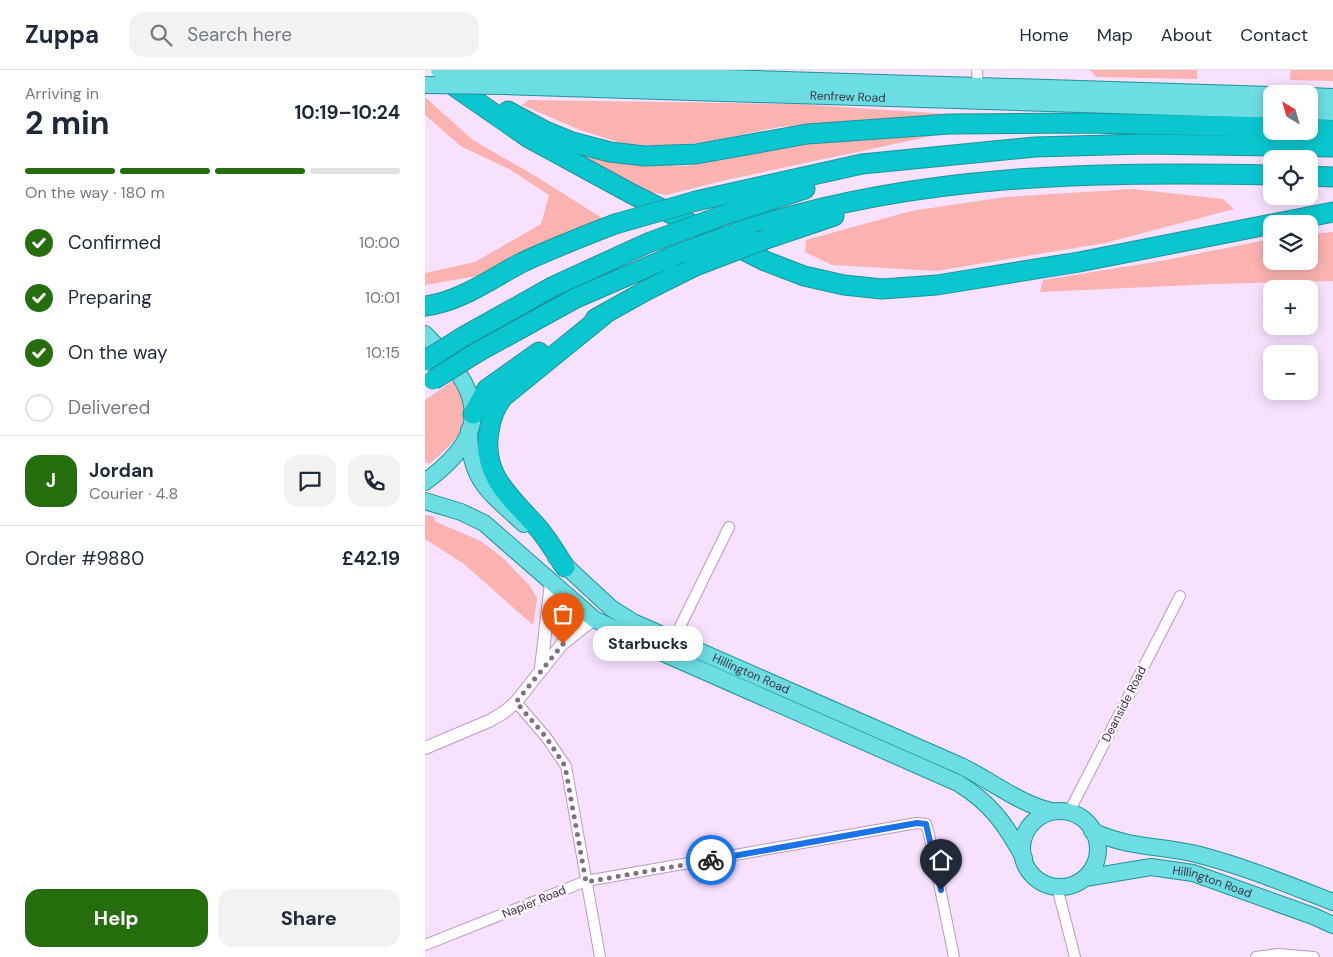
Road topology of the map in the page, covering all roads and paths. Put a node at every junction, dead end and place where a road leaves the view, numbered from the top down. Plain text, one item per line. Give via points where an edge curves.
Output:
1 (433, 70) edge
2 (439, 70) edge
3 (453, 70) edge
4 (977, 70) edge
5 (501, 79) edge
6 (425, 85) edge
7 (978, 86) junction
8 (1263, 95) edge
9 (1318, 96) edge
10 (1333, 97) edge
11 (1263, 110) edge
12 (1318, 111) edge
13 (1333, 112) edge
14 (1263, 127) edge
15 (1318, 129) edge
16 (1333, 130) edge
17 (1333, 146) edge
18 (987, 152) junction
19 (1263, 175) edge
20 (1318, 176) edge
21 (1333, 177) edge
22 (938, 187) junction
23 (1333, 212) edge
24 (425, 306) edge
25 (605, 314) junction
26 (425, 334) edge
27 (425, 361) edge
28 (429, 383) edge
29 (471, 422) junction
30 (425, 482) edge
31 (425, 501) edge
32 (729, 527) dead end
33 (565, 567) junction
34 (551, 583) junction
35 (1180, 596) dead end
36 (593, 619) junction
37 (674, 639) junction
38 (541, 668) junction
39 (516, 702) junction
40 (425, 748) edge
41 (1051, 811) junction
42 (1069, 812) junction
43 (1092, 831) junction
44 (1024, 858) junction
45 (1085, 878) junction
46 (586, 882) junction
47 (1057, 888) junction
48 (1333, 902) edge
49 (1333, 925) edge
50 (425, 945) edge
51 (1311, 956) edge
52 (600, 957) edge
53 (954, 957) edge
54 (1075, 957) edge
55 (1256, 957) edge

1 - 23 highway via 514,129 611,184 765,261 804,276 844,285 882,289 937,285 1079,262
2 - 5 main road, Renfrew Road, bridge
3 - 14 highway via 506,110 552,134 585,146 645,156 696,154 807,134 949,124
4 - 7 street
5 - 6 main road, Renfrew Road, bridge
5 - 7 main road, Renfrew Road
5 - 11 main road, Renfrew Road
7 - 8 main road, Renfrew Road
9 - 10 main road
12 - 13 main road
15 - 16 highway
17 - 18 highway via 1077,145
18 - 24 highway, bridge via 861,164 696,201 615,224 523,262 450,300
18 - 27 highway, bridge via 804,190 648,243 554,286
19 - 22 highway via 1096,174
20 - 21 highway
22 - 25 highway, bridge via 765,239 693,267
22 - 28 highway, bridge via 827,206 747,229 673,256 577,298 475,353
25 - 29 highway via 562,337 487,389
25 - 33 highway via 504,396 494,411 487,441 487,458 495,478 541,531
26 - 29 main road, Hillington Road via 463,377 470,393
29 - 30 main road via 461,450
29 - 33 main road, Hillington Road via 471,458 480,481
31 - 34 main road, Hillington Road via 484,523
32 - 37 street
33 - 37 main road, Hillington Road via 611,608 633,622
34 - 36 main road, Hillington Road
34 - 38 street
35 - 42 street, Deanside Road
36 - 38 street
36 - 44 main road, Hillington Road via 958,783 1003,821
37 - 41 main road, Hillington Road via 961,766 1024,802
38 - 39 street
39 - 40 street via 489,722
39 - 46 street via 546,737 565,766
41 - 42 main road
41 - 44 main road via 1035,821 1027,831
42 - 43 main road via 1086,822
43 - 45 main road via 1098,854 1093,869
43 - 48 main road, Hillington Road via 1127,844 1182,850 1230,863
44 - 47 main road via 1038,879
45 - 47 main road
45 - 49 main road, Hillington Road via 1151,867 1193,873
46 - 50 street, Napier Road
46 - 52 street
46 - 53 street, Napier Road via 926,824
47 - 54 street
51 - 55 street via 1278,954

